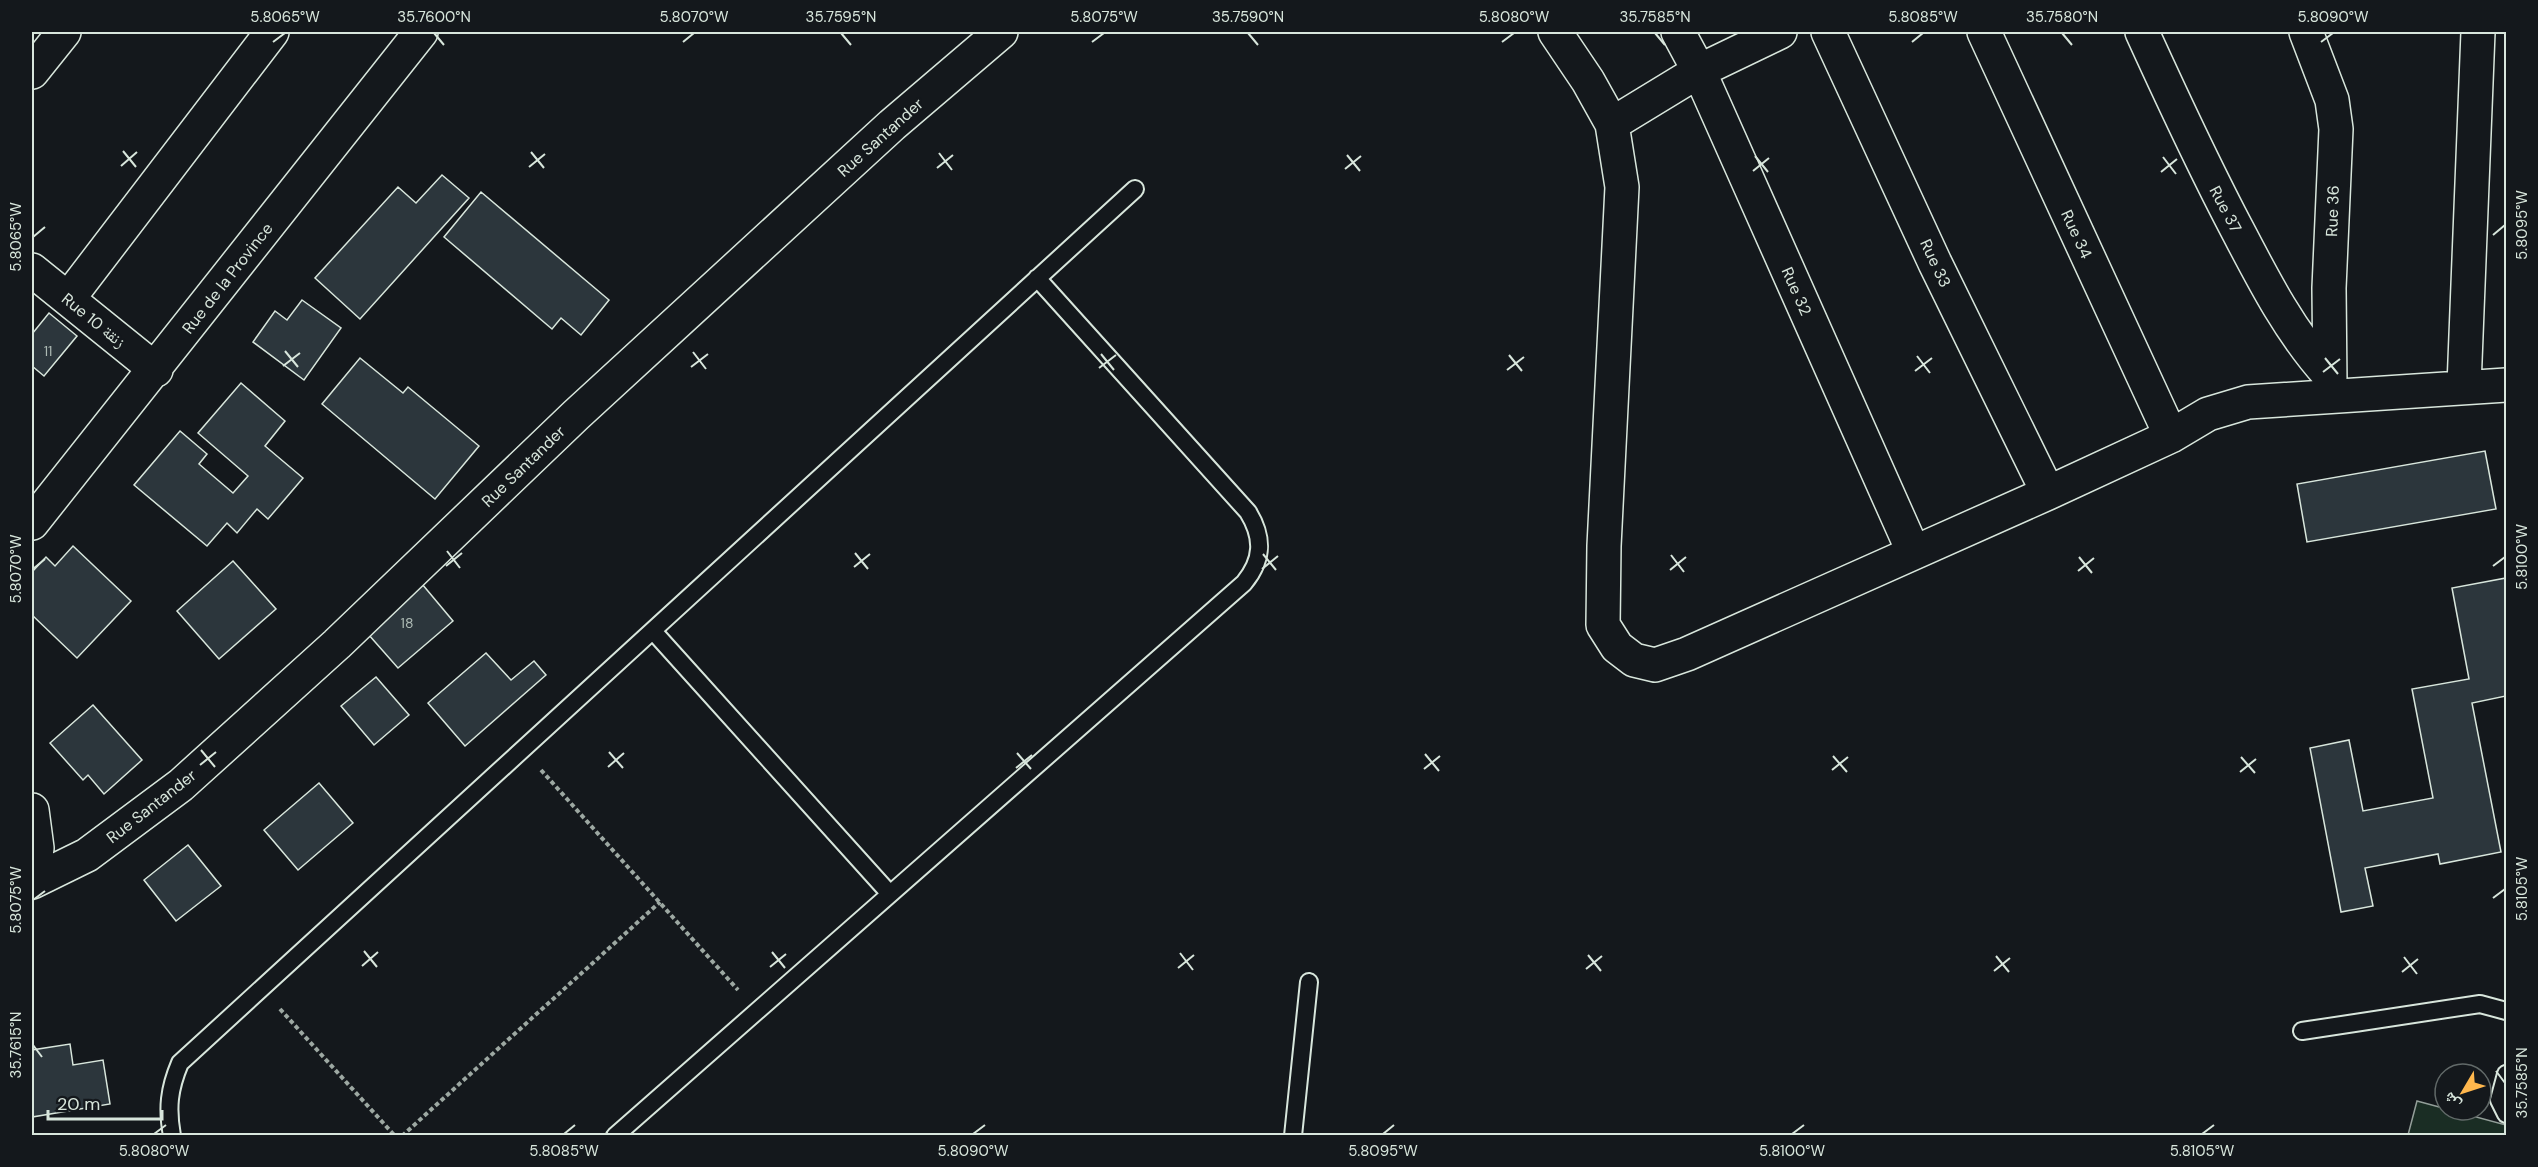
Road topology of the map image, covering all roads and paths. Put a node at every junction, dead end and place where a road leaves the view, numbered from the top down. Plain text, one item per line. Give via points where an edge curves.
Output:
1 (64, 32) edge
2 (272, 32) edge
3 (420, 32) edge
4 (1001, 32) edge
5 (1555, 32) edge
6 (1678, 32) edge
7 (1780, 32) edge
8 (1828, 32) edge
9 (1984, 32) edge
10 (2142, 32) edge
11 (2306, 32) edge
12 (2478, 32) edge
13 (1699, 71) junction
14 (32, 72) edge
15 (1612, 124) junction
16 (1135, 189) dead end
17 (32, 270) edge
18 (1037, 278) junction
19 (69, 299) junction
20 (156, 370) junction
21 (2330, 385) junction
22 (2506, 385) edge
23 (2464, 386) junction
24 (2171, 436) junction
25 (2048, 493) junction
26 (32, 524) edge
27 (1914, 551) junction
28 (653, 631) junction
29 (524, 750) junction
30 (32, 810) edge
31 (32, 882) edge
32 (890, 894) junction
33 (660, 902) junction
34 (1309, 982) dead end
35 (261, 988) junction
36 (756, 1011) junction
37 (2506, 1011) edge
38 (2302, 1031) dead end
39 (2506, 1074) edge
40 (2506, 1114) edge
41 (172, 1136) edge
42 (395, 1136) edge
43 (402, 1136) edge
44 (615, 1136) edge
45 (1293, 1136) edge

1 - 14 street
2 - 19 street
3 - 20 street, Rue de la Province
4 - 31 street, Rue Santander via 874,141 181,785 87,855
5 - 15 street
6 - 13 street, Rue 32
7 - 13 street
8 - 25 street, Rue 33
9 - 24 street, Rue 34
10 - 21 street, Rue 37 via 2196,151 2255,264
11 - 21 street, Rue 36 via 2332,100 2336,129
12 - 23 street
13 - 15 street
13 - 27 street, Rue 32
15 - 27 street via 1622,187 1622,221 1603,625 1617,647 1634,660 1655,665 1763,622
16 - 18 lane
17 - 19 street, Rue 10 زنقة
18 - 28 lane
18 - 32 lane via 1248,512 1261,541 1259,556 1244,583
19 - 20 street, Rue 10 زنقة
20 - 26 street, Rue de la Province
21 - 23 street
21 - 24 street via 2208,414
22 - 23 street
24 - 25 street
25 - 27 street
28 - 29 lane
28 - 32 lane
29 - 33 path
29 - 35 lane
30 - 31 street via 37,848
32 - 36 lane
33 - 36 path
33 - 43 path
34 - 45 lane
35 - 41 lane via 180,1063 170,1087
35 - 42 path
36 - 44 lane
37 - 38 lane via 2480,1004
39 - 40 lane via 2499,1100

